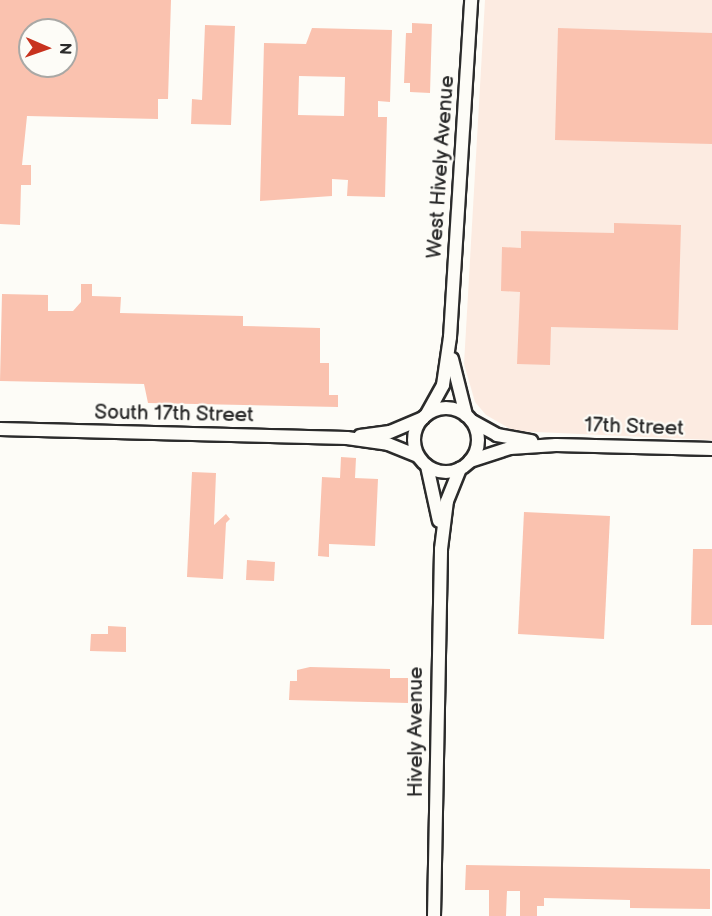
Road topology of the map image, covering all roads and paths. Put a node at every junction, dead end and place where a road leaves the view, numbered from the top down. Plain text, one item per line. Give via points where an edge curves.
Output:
1 (471, 0) edge
2 (450, 337) junction
3 (425, 416) junction
4 (468, 417) junction
5 (0, 429) edge
6 (347, 438) junction
7 (556, 445) junction
8 (712, 449) edge
9 (418, 456) junction
10 (465, 465) junction
11 (427, 466) junction
12 (441, 549) junction
13 (434, 916) edge

1 - 2 street, West Hively Avenue
2 - 3 street via 443,385
2 - 4 street via 453,376
3 - 4 street via 444,408
3 - 6 street via 390,432
3 - 9 street via 414,435
4 - 7 street, 17th Street via 497,435
4 - 10 street via 478,439
5 - 6 street, South 17th Street
6 - 9 street via 388,444
7 - 8 street, 17th Street
7 - 10 street, 17th Street via 510,448
9 - 11 street
10 - 11 street via 447,472
10 - 12 street, Hively Avenue via 447,501
11 - 12 street, Hively Avenue via 437,501
12 - 13 street, Hively Avenue

